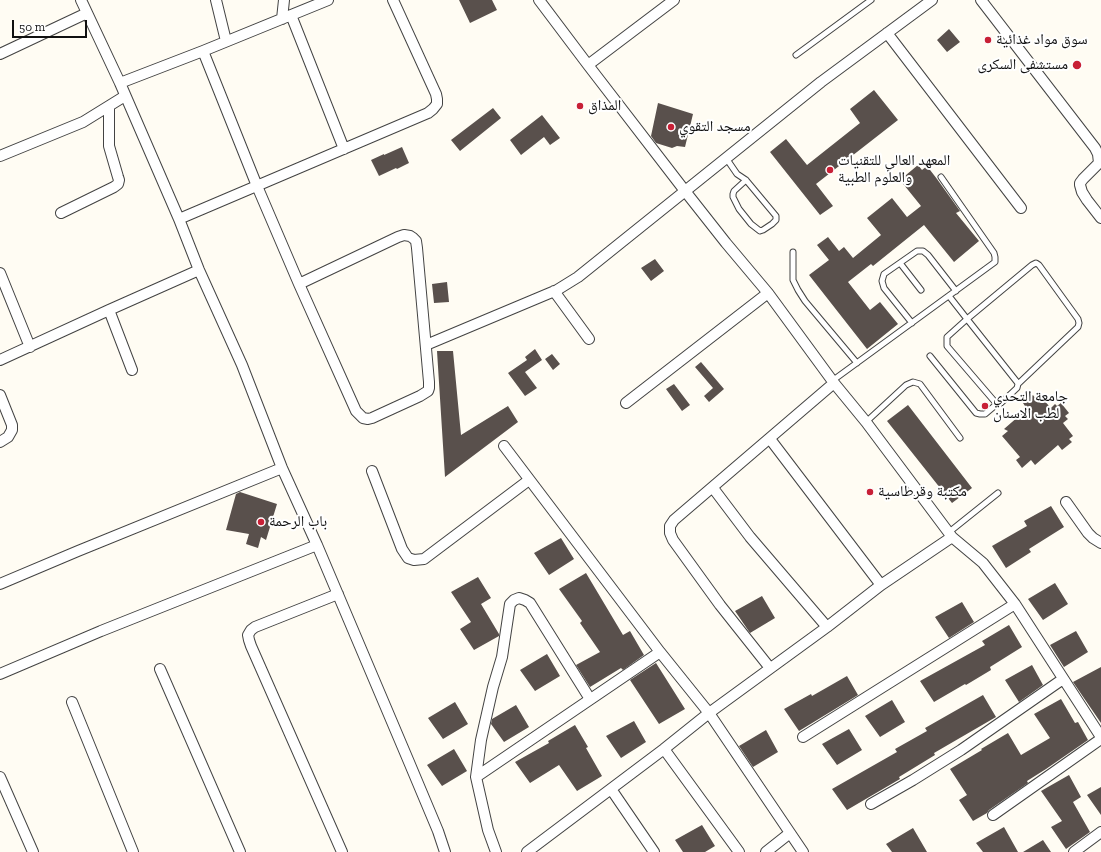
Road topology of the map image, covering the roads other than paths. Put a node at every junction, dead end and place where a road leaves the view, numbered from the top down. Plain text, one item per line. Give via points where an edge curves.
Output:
1 (81, 0) edge
2 (216, 0) edge
3 (284, 0) edge
4 (328, 0) edge
5 (393, 0) edge
6 (539, 0) edge
7 (673, 0) edge
8 (871, 0) edge
9 (932, 0) edge
10 (981, 0) edge
11 (87, 13) junction
12 (287, 17) junction
13 (887, 33) junction
14 (226, 41) junction
15 (203, 51) junction
16 (0, 54) edge
17 (796, 55) dead end
18 (588, 65) junction
19 (120, 83) junction
20 (125, 96) junction
21 (109, 106) junction
22 (344, 149) junction
23 (0, 156) edge
24 (726, 158) junction
25 (940, 177) dead end
26 (746, 180) junction
27 (257, 186) junction
28 (686, 191) junction
29 (1021, 208) dead end
30 (61, 213) dead end
31 (1101, 218) edge
32 (179, 219) junction
33 (793, 252) dead end
34 (900, 263) junction
35 (199, 270) junction
36 (0, 273) edge
37 (299, 284) junction
38 (921, 290) dead end
39 (554, 291) junction
40 (956, 291) junction
41 (768, 293) junction
42 (949, 296) junction
43 (109, 310) junction
44 (968, 319) junction
45 (912, 323) junction
46 (589, 339) dead end
47 (426, 345) junction
48 (30, 347) junction
49 (930, 356) dead end
50 (0, 360) edge
51 (857, 363) junction
52 (132, 370) dead end
53 (833, 382) junction
54 (1018, 384) junction
55 (0, 395) edge
56 (626, 403) dead end
57 (998, 403) junction
58 (866, 422) junction
59 (960, 438) dead end
60 (770, 439) junction
61 (0, 442) edge
62 (504, 446) dead end
63 (282, 468) junction
64 (372, 471) dead end
65 (529, 480) junction
66 (713, 488) junction
67 (998, 493) dead end
68 (1066, 502) dead end
69 (950, 535) junction
70 (1100, 539) edge
71 (317, 545) junction
72 (0, 584) edge
73 (881, 585) junction
74 (338, 594) junction
75 (1015, 604) junction
76 (826, 627) junction
77 (660, 652) junction
78 (770, 668) junction
79 (160, 669) dead end
80 (0, 674) edge
81 (1063, 679) junction
82 (590, 699) junction
83 (72, 702) dead end
84 (709, 713) junction
85 (803, 737) dead end
86 (1101, 738) edge
87 (664, 749) junction
88 (0, 777) edge
89 (476, 777) junction
90 (611, 789) junction
91 (871, 804) dead end
92 (993, 815) dead end
93 (1101, 832) edge
94 (790, 833) junction
95 (33, 852) edge
96 (133, 852) edge
97 (240, 852) edge
98 (342, 852) edge
99 (445, 852) edge
100 (496, 852) edge
101 (527, 852) edge
102 (654, 852) edge
103 (739, 852) edge
104 (766, 852) edge
105 (803, 852) edge
106 (1074, 852) edge

1 - 11 street
2 - 14 street
3 - 12 street
4 - 12 street
5 - 22 street via 436,94 437,104 433,110
6 - 18 street
7 - 18 street
8 - 17 lane
9 - 13 street
10 - 31 street via 1095,148 1099,163 1080,185 1087,200
11 - 16 street
11 - 19 street
12 - 14 street
12 - 22 street
13 - 24 street via 820,82
13 - 29 street
14 - 15 street
15 - 19 street
15 - 27 street
18 - 28 street
19 - 20 street
20 - 21 street
20 - 32 street
21 - 23 street via 82,122
21 - 30 street via 110,146 118,184
22 - 27 street
24 - 26 lane via 736,174
24 - 28 street
25 - 40 lane via 995,257 994,262
26 - 26 lane via 776,216 772,224 760,231 739,209 733,197 734,191
27 - 32 street
27 - 37 street
28 - 39 street via 578,277
28 - 41 street
32 - 35 street
33 - 51 lane via 793,280 798,290
34 - 38 lane
34 - 40 lane via 917,251 923,251
34 - 45 lane via 884,274 882,281 884,288
35 - 43 street
35 - 63 street via 242,365
36 - 48 street
37 - 47 street via 398,237 410,236 416,241
37 - 47 street via 356,411 363,418 372,418 428,391
39 - 46 street
39 - 47 street
40 - 42 lane
41 - 53 street
41 - 56 street
42 - 44 lane
42 - 45 lane
43 - 48 street
43 - 52 street
44 - 54 lane
44 - 54 lane via 1032,265 1039,265 1080,323
44 - 57 lane via 947,337 947,346
45 - 51 lane
48 - 50 street
49 - 57 lane via 976,413 985,414
51 - 53 lane
53 - 58 street
53 - 60 street
54 - 57 lane via 1017,388
55 - 61 street via 12,426 8,437
58 - 59 lane via 906,385 913,382 920,384
58 - 69 street
60 - 66 street
60 - 73 street
62 - 65 street
63 - 71 street
63 - 72 street
64 - 65 street via 402,549 408,558 414,560 424,559
65 - 77 street
66 - 76 street via 750,537
66 - 78 street via 674,520 670,526 670,533 720,605
67 - 69 lane
68 - 70 street via 1088,533 1093,538
69 - 73 street
69 - 75 street via 983,563
71 - 74 street
71 - 80 street
73 - 76 street
74 - 98 street via 255,627 248,637
74 - 99 street
75 - 81 street
75 - 85 street
76 - 78 street
77 - 82 street
77 - 84 street
78 - 84 street
79 - 97 street
81 - 86 street
81 - 91 street via 955,754
82 - 89 street
82 - 89 street via 530,603 519,598 514,600 510,604 502,657 481,740
83 - 96 street
84 - 87 street
84 - 94 street
86 - 92 street
87 - 90 street
87 - 103 street
88 - 95 street
89 - 100 street
90 - 101 street
90 - 102 street
93 - 106 street
94 - 104 street
94 - 105 street

